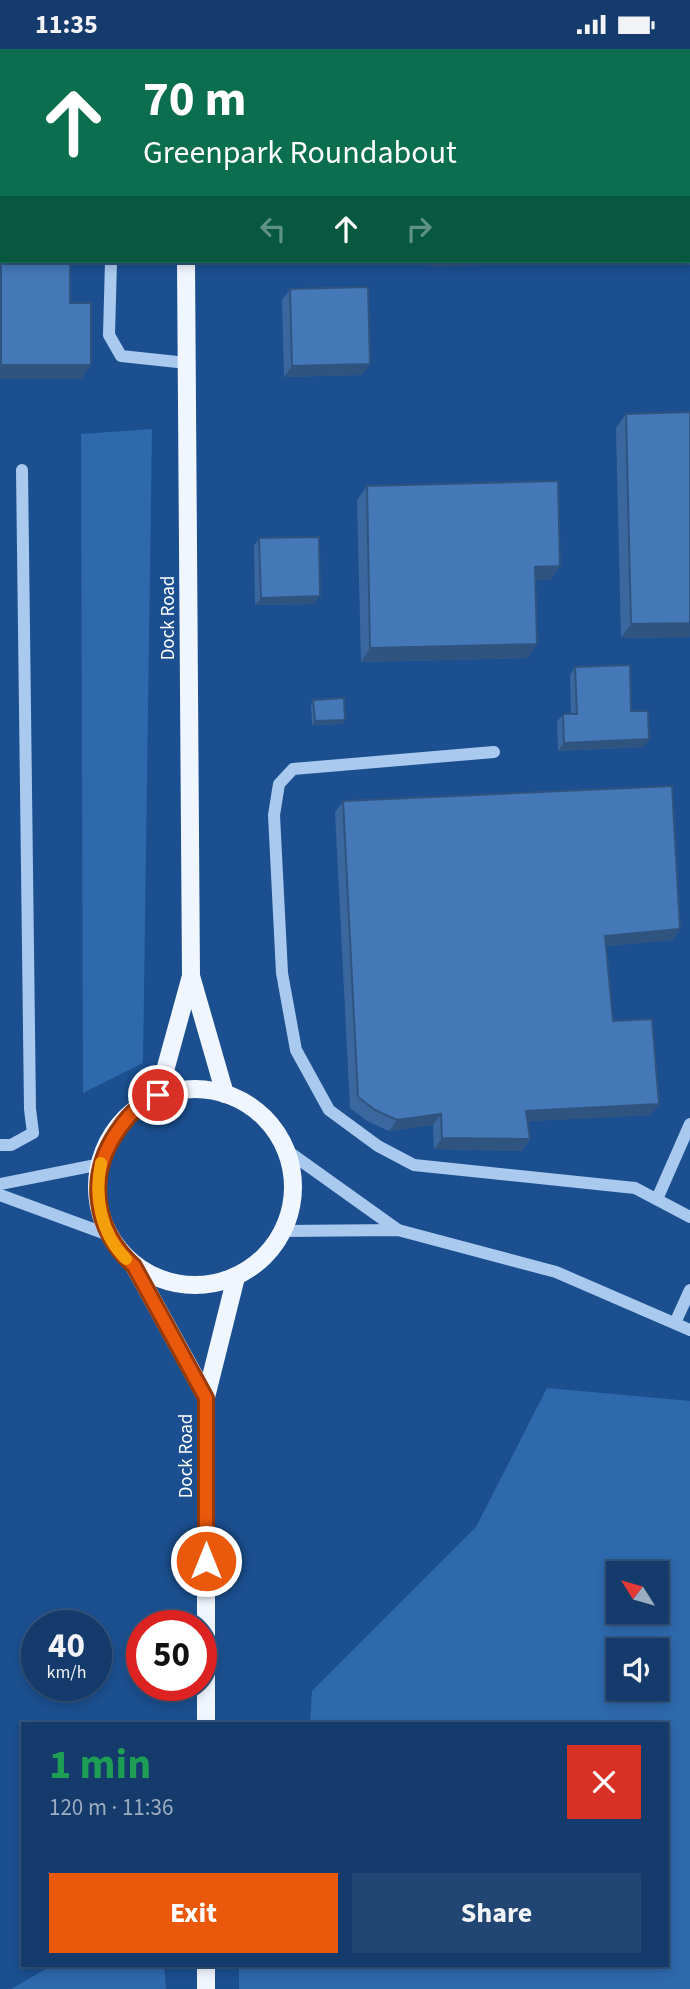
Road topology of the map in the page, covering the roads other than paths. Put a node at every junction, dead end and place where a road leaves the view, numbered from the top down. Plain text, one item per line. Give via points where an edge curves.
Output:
1 (111, 263) edge
2 (186, 263) edge
3 (187, 363) junction
4 (22, 470) dead end
5 (494, 752) dead end
6 (191, 976) junction
7 (225, 1094) junction
8 (158, 1095) junction
9 (690, 1124) edge
10 (0, 1145) edge
11 (286, 1150) junction
12 (101, 1164) junction
13 (0, 1184) edge
14 (0, 1195) edge
15 (657, 1199) junction
16 (690, 1217) edge
17 (398, 1230) junction
18 (282, 1231) junction
19 (109, 1235) junction
20 (134, 1266) junction
21 (236, 1277) junction
22 (690, 1290) edge
23 (675, 1323) junction
24 (690, 1330) edge
25 (206, 1398) junction
26 (206, 1722) edge
27 (206, 1967) edge
28 (206, 1989) edge

1 - 3 street via 109,335 121,356
2 - 3 main road, Dock Road
3 - 6 main road, Dock Road
4 - 10 street via 33,1133 12,1145
5 - 15 street via 293,769 279,784 274,815 282,973 296,1050 329,1110 414,1165 635,1188
6 - 7 main road, Dock Road
6 - 8 main road, Dock Road
7 - 8 main road via 190,1089
7 - 11 main road via 262,1115
8 - 12 main road via 122,1125
9 - 15 street
11 - 17 street
11 - 18 main road via 293,1191
12 - 13 street
12 - 19 main road via 99,1201
14 - 19 street
15 - 16 street
17 - 18 street
17 - 23 street via 556,1272
18 - 21 main road via 263,1258
19 - 20 main road
20 - 21 main road via 183,1286
20 - 25 main road, Dock Road
21 - 25 main road, Dock Road
22 - 23 street
23 - 24 street
25 - 26 main road, Dock Road
27 - 28 main road

